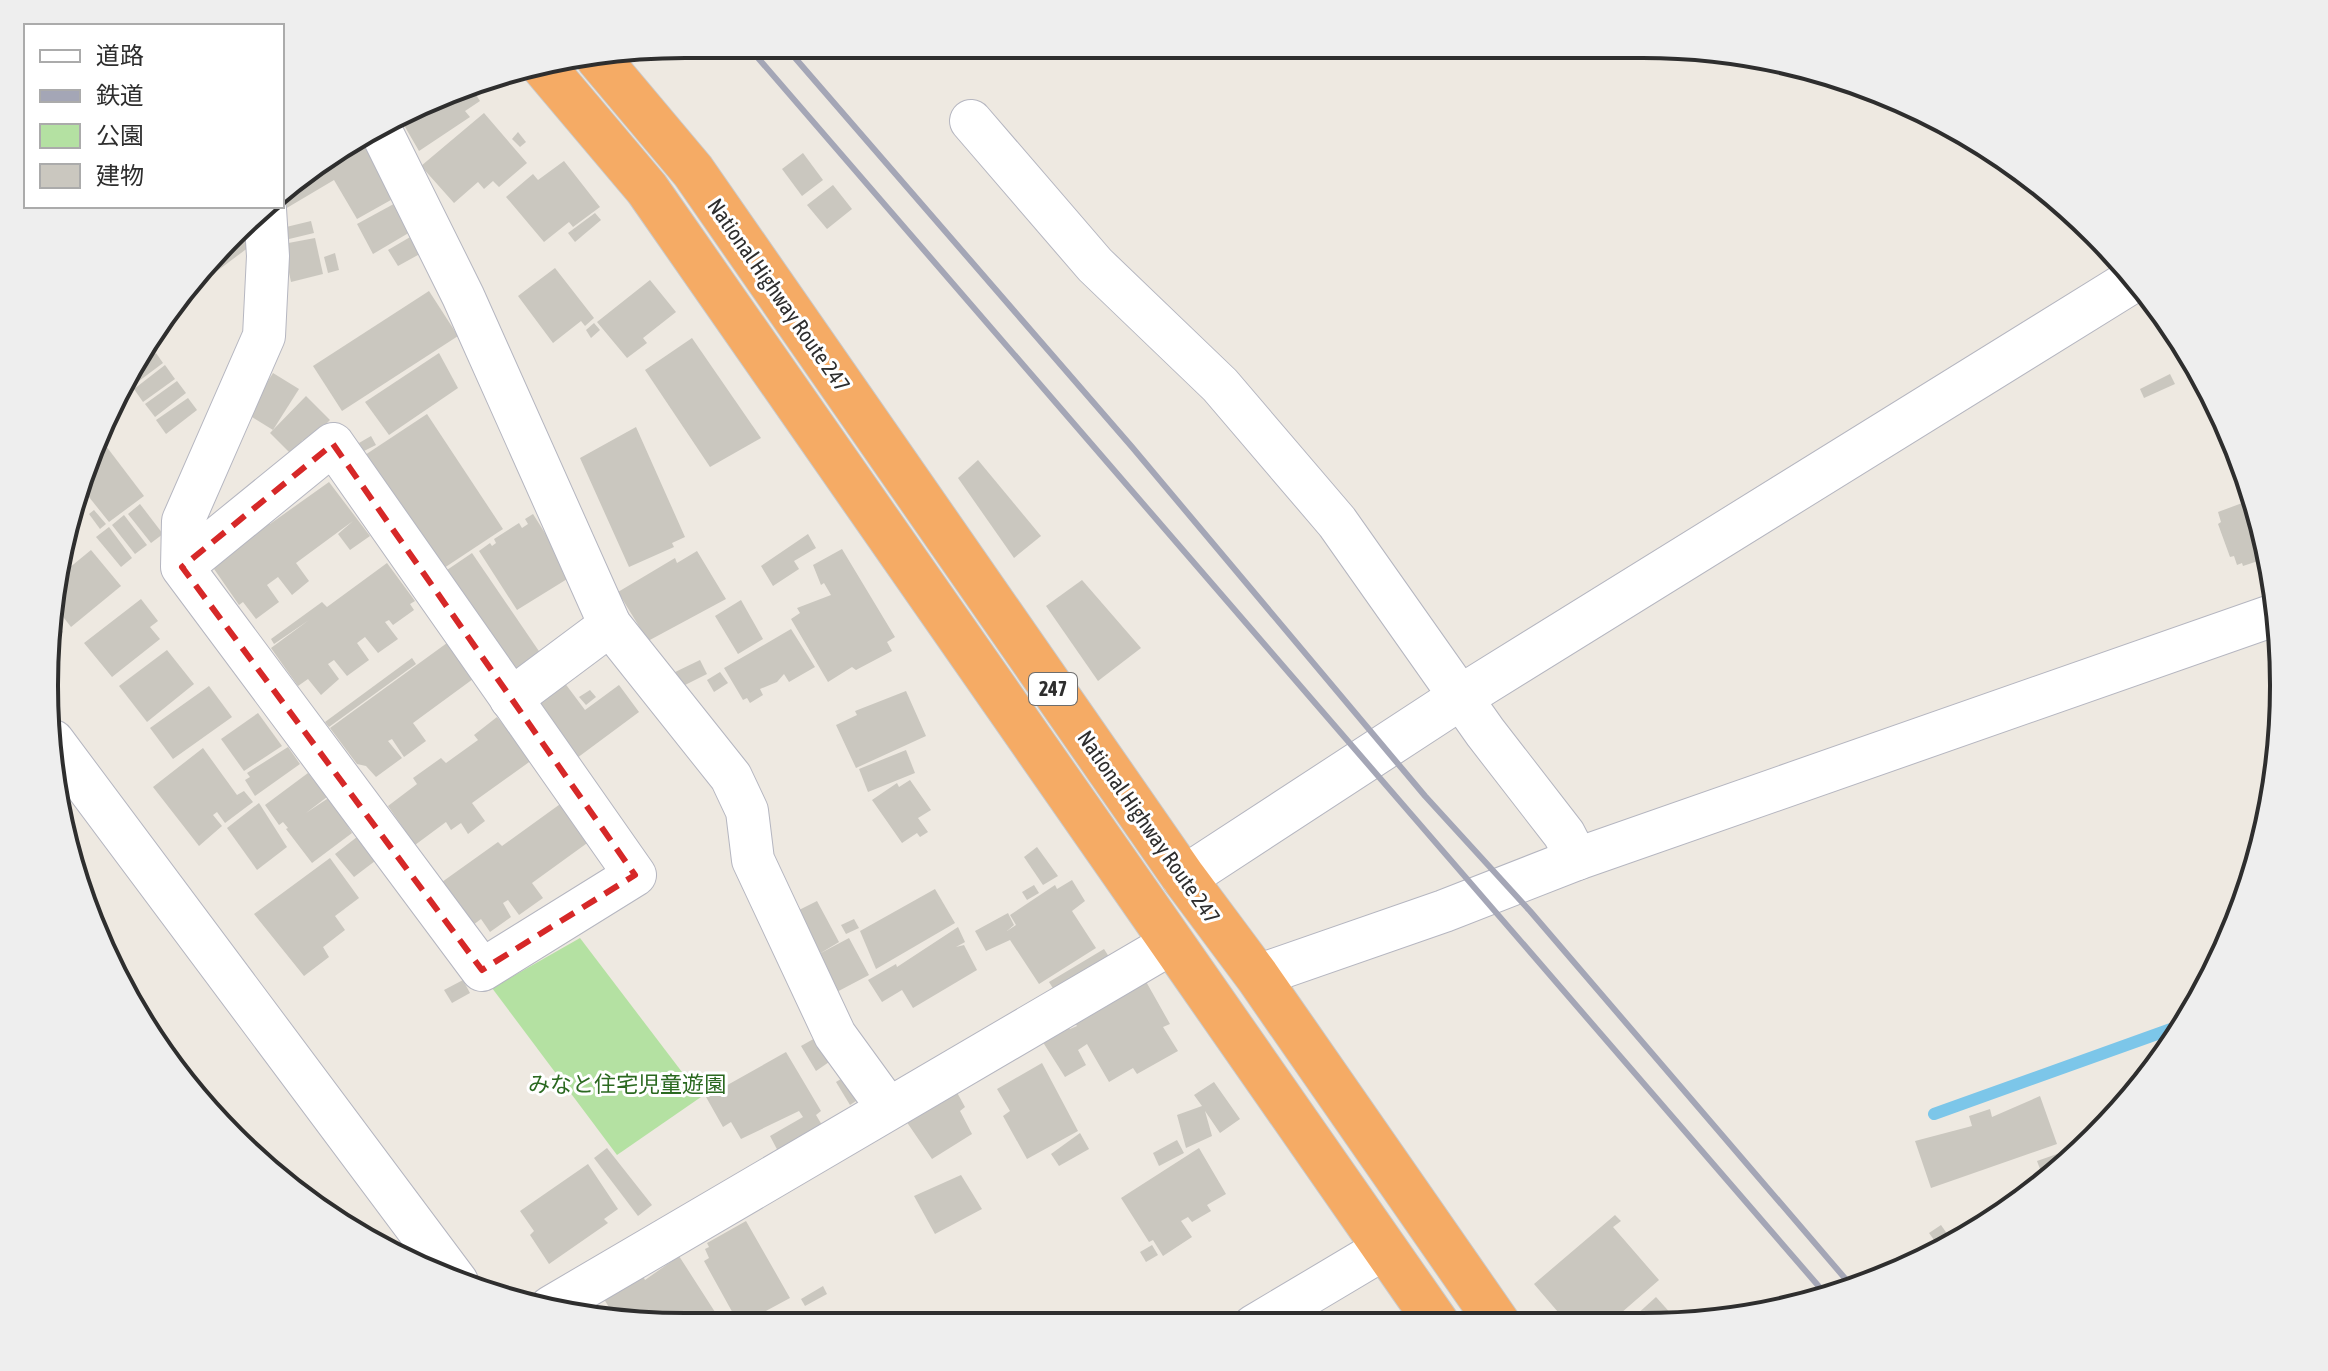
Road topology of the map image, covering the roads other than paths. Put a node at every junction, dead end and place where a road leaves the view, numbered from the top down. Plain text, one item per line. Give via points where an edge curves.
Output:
1 (602, 63) edge
2 (549, 73) edge
3 (971, 121) dead end
4 (383, 136) edge
5 (266, 220) edge
6 (2125, 285) edge
7 (182, 567) junction
8 (2266, 618) edge
9 (610, 625) junction
10 (1461, 697) junction
11 (511, 699) junction
12 (62, 752) edge
13 (1577, 859) junction
14 (1184, 878) junction
15 (1172, 943) junction
16 (1257, 976) junction
17 (888, 1108) junction
18 (1385, 1248) junction
19 (444, 1265) edge
20 (562, 1301) edge
21 (1276, 1313) edge
22 (1430, 1313) edge
23 (1491, 1313) edge

1 - 14 highway, National Highway Route 247 / 247 via 693,171
2 - 15 highway, 247 via 647,189
3 - 10 street via 1095,265 1220,385 1337,522
4 - 9 street via 463,296
5 - 7 street via 264,336 183,521
6 - 10 street
7 - 11 street via 333,444
7 - 11 street via 482,970 635,875
8 - 13 street
9 - 11 street
9 - 17 street via 731,777 747,811 753,860 835,1035
10 - 13 street
10 - 14 street
12 - 19 street
13 - 16 street
14 - 16 highway, National Highway Route 247 / 247
15 - 17 street
15 - 18 highway, 247
16 - 23 highway, National Highway Route 247 / 247
17 - 20 street
18 - 21 street
18 - 22 highway, 247

